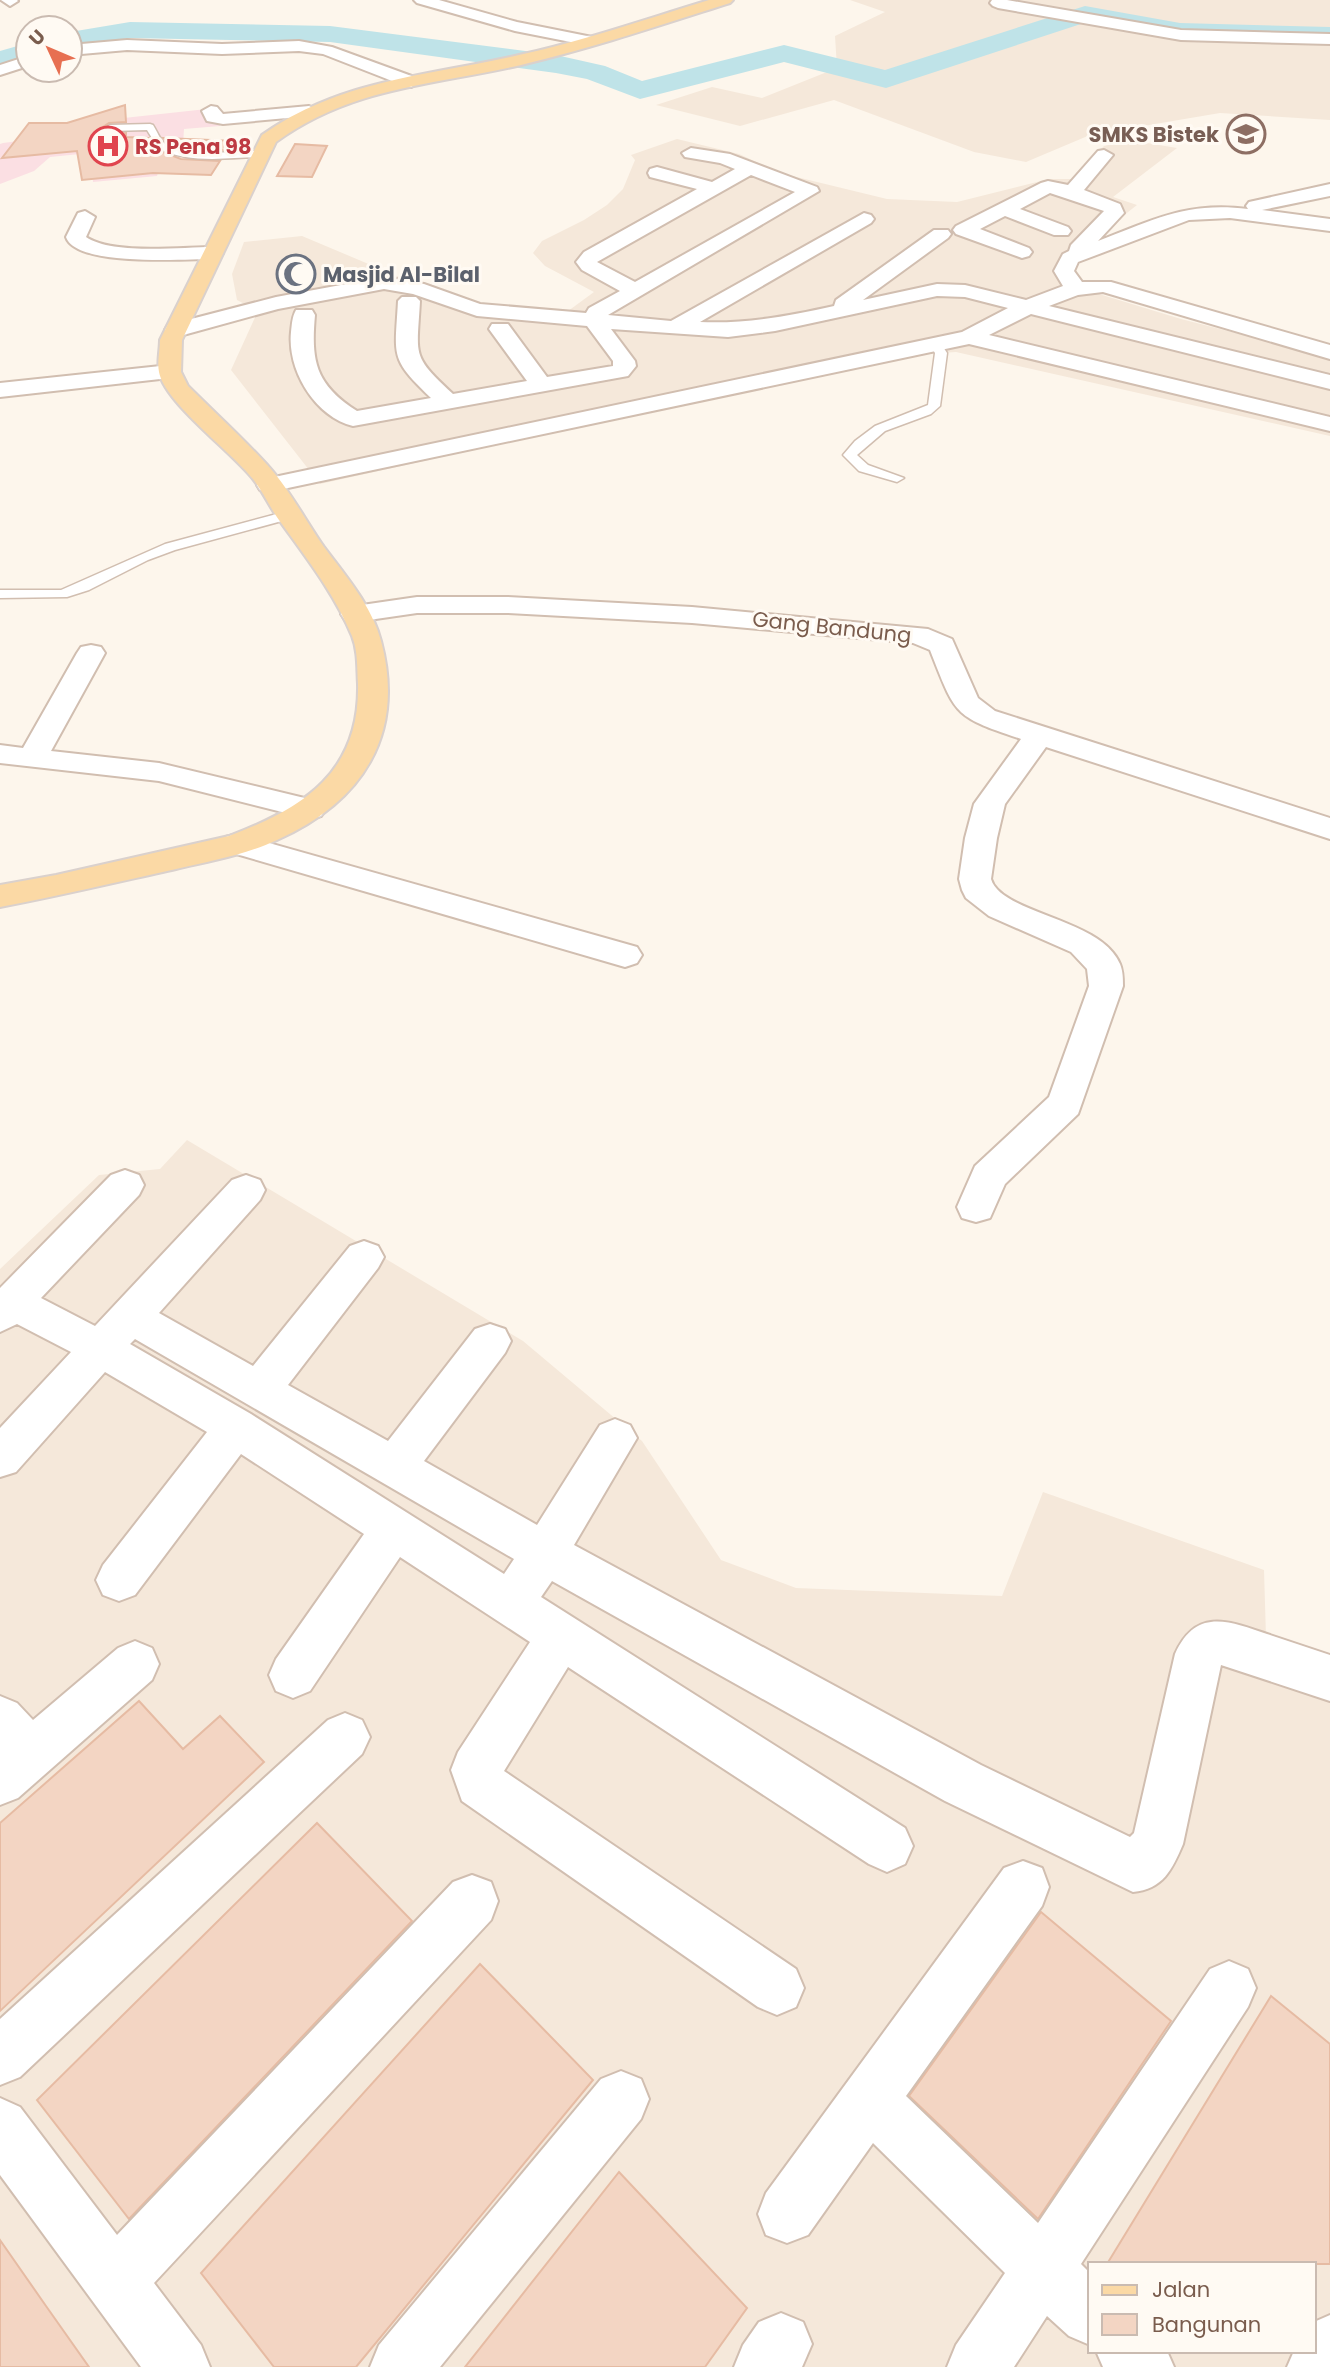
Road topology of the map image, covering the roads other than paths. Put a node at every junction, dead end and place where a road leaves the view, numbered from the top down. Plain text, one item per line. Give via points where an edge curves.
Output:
1 (422, 0) edge
2 (725, 0) edge
3 (1021, 0) edge
4 (997, 2) edge
5 (1077, 12) junction
6 (1330, 29) edge
7 (1330, 39) edge
8 (591, 41) junction
9 (84, 49) edge
10 (411, 82) junction
11 (211, 111) dead end
12 (310, 111) junction
13 (110, 128) dead end
14 (691, 153) dead end
15 (260, 154) junction
16 (1104, 155) dead end
17 (750, 168) junction
18 (657, 173) dead end
19 (713, 188) junction
20 (1330, 190) edge
21 (1072, 192) junction
22 (1004, 209) junction
23 (1230, 212) junction
24 (85, 218) dead end
25 (864, 219) dead end
26 (1330, 225) edge
27 (1061, 231) dead end
28 (941, 234) dead end
29 (213, 253) junction
30 (1012, 257) dead end
31 (1063, 264) junction
32 (983, 277) dead end
33 (1075, 288) junction
34 (636, 291) junction
35 (965, 291) junction
36 (409, 301) dead end
37 (1027, 304) junction
38 (833, 311) junction
39 (304, 315) dead end
40 (594, 321) junction
41 (675, 328) junction
42 (500, 329) dead end
43 (176, 330) junction
44 (977, 332) junction
45 (934, 342) junction
46 (1330, 352) edge
47 (170, 372) junction
48 (1330, 382) edge
49 (542, 386) junction
50 (0, 390) edge
51 (449, 404) junction
52 (1330, 424) edge
53 (897, 478) dead end
54 (267, 480) junction
55 (288, 515) junction
56 (0, 594) edge
57 (355, 614) junction
58 (90, 653) dead end
59 (1039, 735) junction
60 (0, 754) edge
61 (32, 759) junction
62 (310, 808) junction
63 (1330, 829) edge
64 (237, 844) junction
65 (0, 896) edge
66 (625, 956) dead end
67 (125, 1185) dead end
68 (246, 1191) dead end
69 (976, 1207) dead end
70 (363, 1257) dead end
71 (6, 1309) edge
72 (117, 1333) junction
73 (489, 1341) dead end
74 (259, 1390) junction
75 (236, 1427) junction
76 (615, 1438) dead end
77 (0, 1458) edge
78 (394, 1467) junction
79 (393, 1529) junction
80 (545, 1553) junction
81 (119, 1580) dead end
82 (510, 1603) junction
83 (561, 1636) junction
84 (135, 1664) dead end
85 (293, 1675) dead end
86 (1330, 1678) edge
87 (345, 1737) dead end
88 (10, 1752) edge
89 (887, 1846) dead end
90 (1023, 1887) dead end
91 (472, 1900) dead end
92 (777, 1988) dead end
93 (1229, 1988) dead end
94 (0, 2057) edge
95 (621, 2099) dead end
96 (869, 2100) junction
97 (0, 2127) edge
98 (787, 2214) dead end
99 (1043, 2270) junction
100 (115, 2281) junction
101 (1088, 2313) edge
102 (1330, 2346) edge
103 (1129, 2353) edge
104 (179, 2367) edge
105 (401, 2367) edge
106 (978, 2367) edge
107 (1143, 2367) edge
108 (1318, 2367) edge

1 - 8 street
2 - 8 main road
3 - 5 street
4 - 5 street
5 - 6 street via 1181,25
5 - 7 street via 1181,35
8 - 10 main road via 541,54 511,53
9 - 10 street via 299,46 326,50
10 - 12 main road
11 - 12 street via 213,117 223,119
12 - 15 main road via 268,139
13 - 15 lane via 150,127 160,146 172,150
14 - 17 street
15 - 29 main road
16 - 21 street
17 - 19 street
17 - 34 street via 810,191
18 - 19 street
19 - 34 street via 586,262
20 - 23 street
21 - 22 street via 1048,187
21 - 31 street via 1108,204 1114,212
22 - 27 street
22 - 30 street via 963,230
23 - 26 street
23 - 31 street via 1186,214
24 - 29 street via 76,241 85,247
25 - 41 street
28 - 38 street
29 - 43 main road
31 - 33 street
31 - 37 street
32 - 35 street
33 - 37 street
33 - 46 street via 1104,286
34 - 40 street via 597,313
35 - 37 street
35 - 38 street via 937,290
36 - 51 street via 406,351 412,368
37 - 44 street
37 - 48 street
38 - 41 street via 750,330
39 - 51 street via 302,358 309,374 348,417
40 - 41 street
40 - 43 street via 477,310 417,288 384,284 276,303
40 - 49 street via 625,366 620,371
42 - 49 street
43 - 47 main road via 171,340
44 - 45 street
44 - 52 street
44 - 54 street via 952,329 901,339
45 - 53 lane via 941,353 934,406 886,425 850,455 859,466
45 - 54 street
47 - 50 street
47 - 54 main road via 178,389
49 - 51 street
54 - 55 main road
55 - 56 lane via 144,556 62,594
55 - 57 main road
57 - 59 street, Gang Bandung via 417,605 508,605 737,618 918,635 945,649 965,702 973,710
57 - 62 main road via 367,639 373,710 360,755 345,779
58 - 61 street
59 - 63 street, Gang Bandung
59 - 69 street via 990,804 975,879 978,890 1001,908 1083,944 1104,966 1106,986 1065,1104 989,1176
60 - 61 street
61 - 62 street via 159,772
62 - 64 main road
64 - 65 main road
64 - 66 street
67 - 71 street
68 - 72 street
70 - 74 street
71 - 72 street
72 - 74 street
72 - 75 street
72 - 77 street
73 - 78 street
74 - 78 street
75 - 79 street
75 - 81 street
76 - 80 street
78 - 80 street
79 - 82 street
79 - 85 street
80 - 82 street
80 - 86 street via 963,1783 1133,1866 1142,1865 1157,1844 1199,1654 1208,1645 1223,1642
82 - 83 street
83 - 89 street
83 - 92 street via 477,1770 480,1783
84 - 88 street
87 - 94 street
90 - 96 street
91 - 100 street
93 - 99 street
95 - 105 street
96 - 98 street
96 - 99 street
97 - 100 street
99 - 101 street
99 - 106 street
100 - 104 street
102 - 108 street
103 - 107 street

